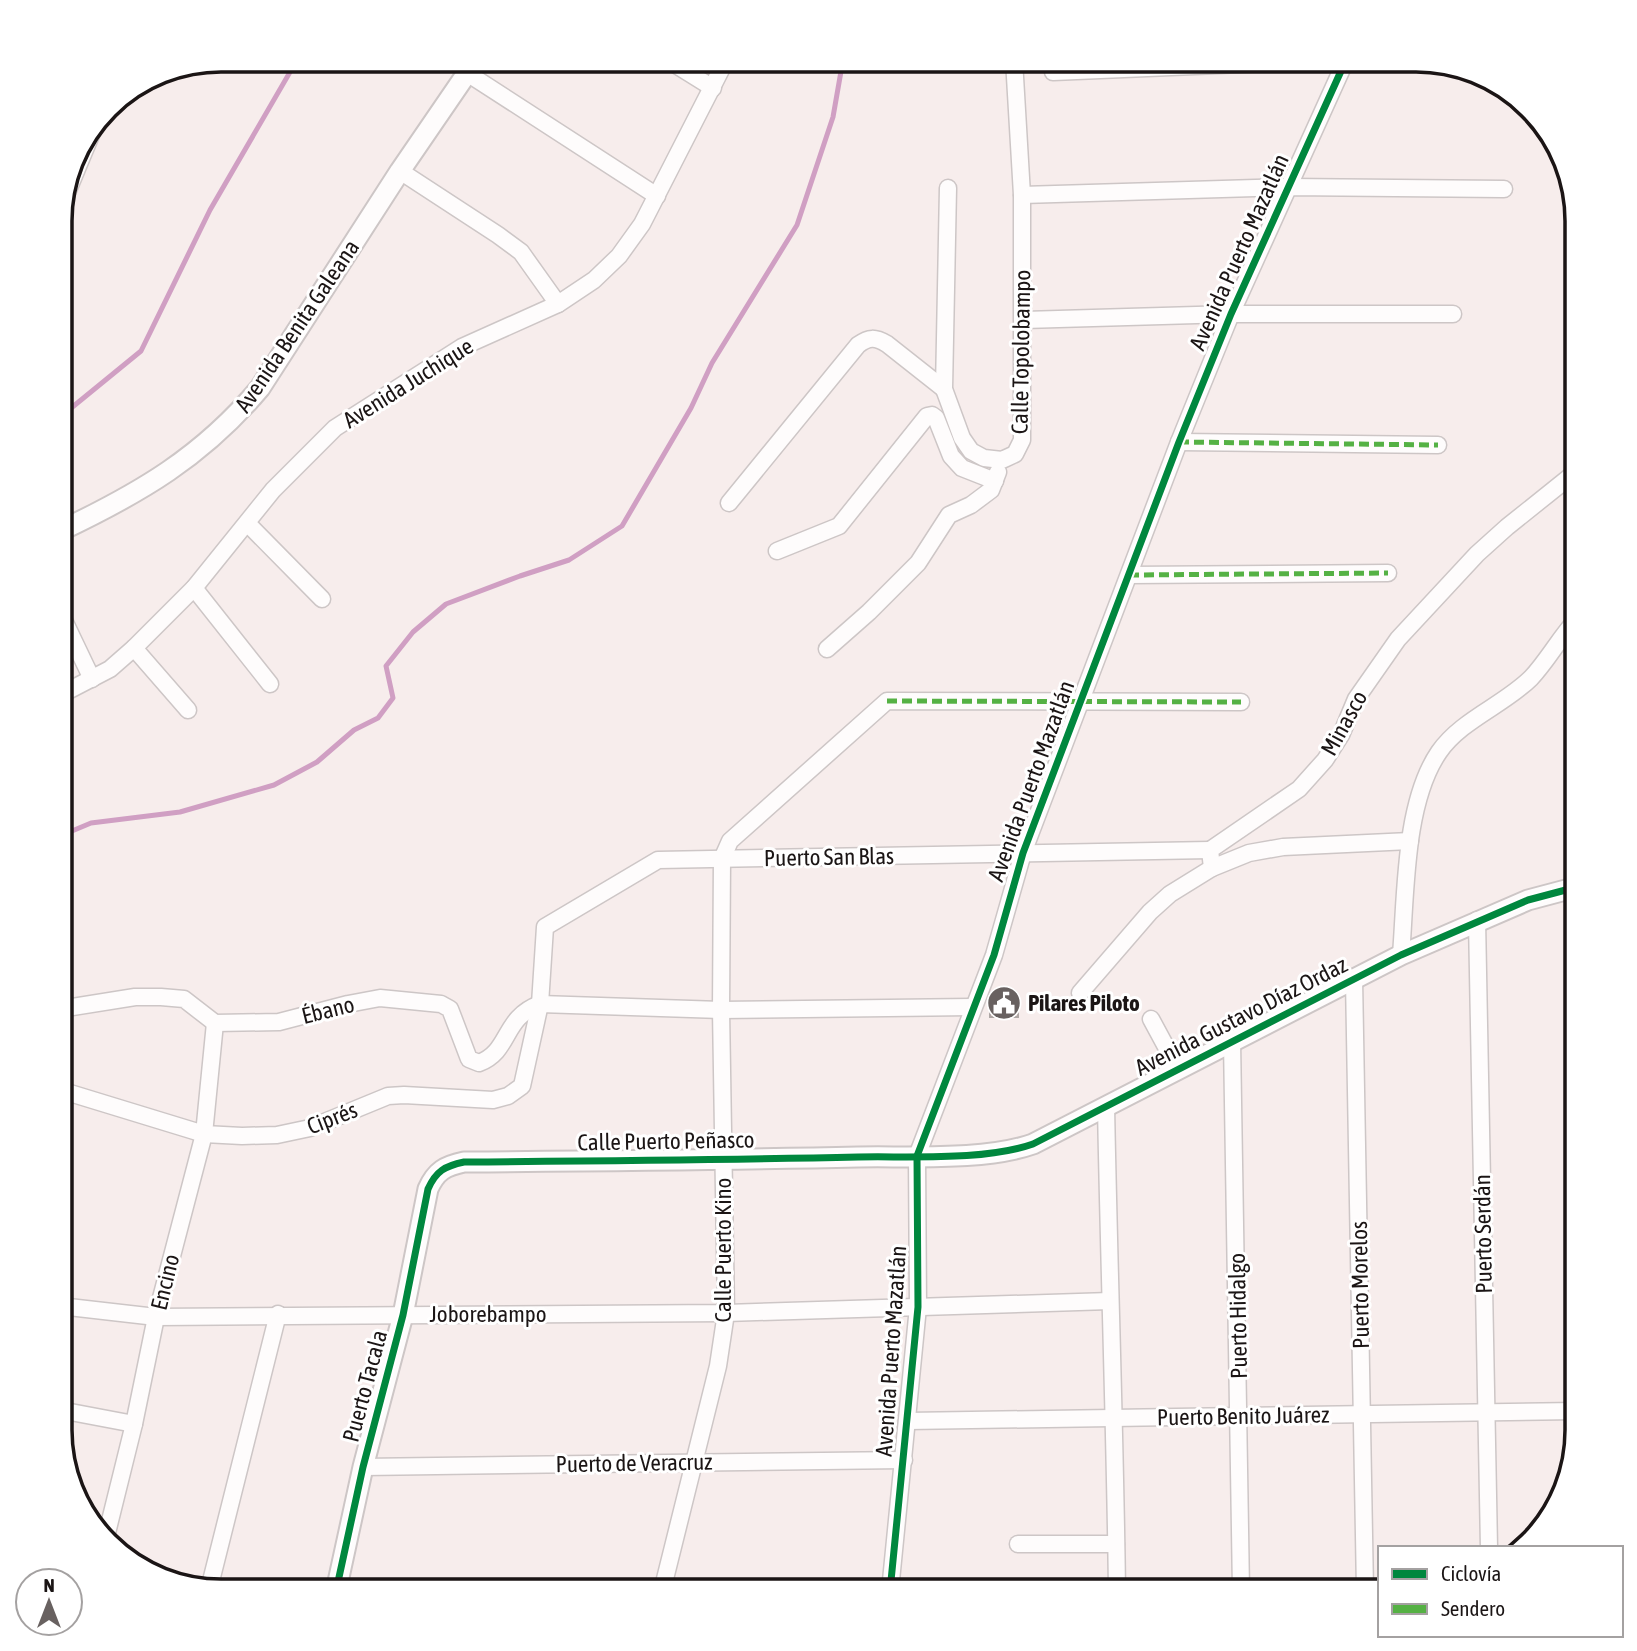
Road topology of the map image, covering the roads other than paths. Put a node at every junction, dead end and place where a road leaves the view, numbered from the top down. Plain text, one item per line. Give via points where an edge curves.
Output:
1 (468, 72) edge
2 (481, 72) edge
3 (687, 72) edge
4 (720, 72) edge
5 (1015, 72) edge
6 (1341, 72) edge
7 (713, 88) junction
8 (400, 171) junction
9 (1288, 187) junction
10 (948, 188) dead end
11 (1504, 189) dead end
12 (1022, 195) junction
13 (657, 196) junction
14 (558, 304) junction
15 (1231, 314) junction
16 (1454, 314) dead end
17 (1024, 320) junction
18 (944, 389) junction
19 (1179, 442) junction
20 (1438, 444) dead end
21 (1002, 460) junction
22 (995, 481) junction
23 (1565, 481) edge
24 (729, 503) dead end
25 (247, 523) junction
26 (72, 525) edge
27 (777, 551) dead end
28 (1388, 573) dead end
29 (1129, 575) junction
30 (194, 588) junction
31 (322, 598) dead end
32 (1565, 632) edge
33 (72, 637) edge
34 (134, 648) junction
35 (827, 649) dead end
36 (92, 679) junction
37 (270, 684) dead end
38 (72, 689) edge
39 (1080, 700) junction
40 (1241, 702) dead end
41 (188, 710) dead end
42 (1410, 841) junction
43 (1210, 850) junction
44 (1023, 853) junction
45 (722, 859) junction
46 (1212, 868) junction
47 (1565, 890) edge
48 (1477, 920) junction
49 (1401, 955) junction
50 (1354, 979) junction
51 (1080, 993) dead end
52 (540, 1004) junction
53 (72, 1007) edge
54 (972, 1007) junction
55 (721, 1010) junction
56 (1151, 1019) dead end
57 (215, 1023) junction
58 (1232, 1041) junction
59 (1178, 1069) junction
60 (72, 1094) edge
61 (1106, 1106) junction
62 (204, 1134) junction
63 (917, 1156) junction
64 (723, 1160) junction
65 (428, 1189) joint
66 (1110, 1301) junction
67 (72, 1307) edge
68 (918, 1307) junction
69 (726, 1312) junction
70 (278, 1314) junction
71 (403, 1315) junction
72 (156, 1317) junction
73 (1565, 1411) edge
74 (72, 1412) edge
75 (1486, 1412) junction
76 (1363, 1414) junction
77 (1239, 1416) junction
78 (1115, 1418) junction
79 (908, 1421) junction
80 (134, 1424) junction
81 (904, 1460) junction
82 (694, 1462) junction
83 (363, 1467) junction
84 (109, 1528) edge
85 (1017, 1544) dead end
86 (1116, 1544) junction
87 (1489, 1546) edge
88 (212, 1579) edge
89 (339, 1579) edge
90 (665, 1579) edge
91 (891, 1579) edge
92 (1117, 1579) edge
93 (1241, 1579) edge
94 (1365, 1579) edge

1 - 8 street, Avenida Benita Galeana
2 - 13 street
3 - 7 street
4 - 7 street, Avenida Juchique
5 - 12 street, Calle Topolobampo
6 - 9 street, Avenida Puerto Mazatlán
7 - 13 street, Avenida Juchique
8 - 14 street via 521,252
8 - 26 street, Avenida Benita Galeana via 260,388 234,420 161,478
9 - 11 street
9 - 12 street
9 - 15 street, Avenida Puerto Mazatlán
10 - 18 street, Calle Topolobampo
12 - 17 street, Calle Topolobampo
13 - 14 street, Avenida Juchique via 619,256 594,281
14 - 25 street, Avenida Juchique via 462,347 335,428
15 - 16 street
15 - 17 street
15 - 19 street, Avenida Puerto Mazatlán
17 - 21 street, Calle Topolobampo via 1022,440 1015,454
18 - 21 street, Calle Topolobampo via 971,451
18 - 24 street via 887,344 866,338
19 - 20 street
19 - 29 street, Avenida Puerto Mazatlán
21 - 22 street
22 - 27 street via 962,468 951,456 936,418 927,416 839,526
22 - 35 street via 991,490 971,505 949,515 918,563
23 - 43 street, Minasco via 1477,554 1398,639 1356,699 1325,760 1299,789
25 - 30 street, Avenida Juchique
25 - 31 street
28 - 29 street
29 - 39 street, Avenida Puerto Mazatlán
30 - 34 street, Avenida Juchique
30 - 37 street
32 - 42 street via 1532,677 1440,750 1423,782
33 - 36 street
34 - 36 street, Avenida Juchique
34 - 41 street
36 - 38 street, Avenida Juchique
39 - 40 street
39 - 44 street, Avenida Puerto Mazatlán
39 - 45 street via 887,701 730,841
42 - 46 street via 1283,847 1249,853
42 - 49 street
43 - 44 street, Puerto San Blas
43 - 46 street
44 - 45 street, Puerto San Blas
44 - 54 street, Avenida Puerto Mazatlán via 994,955
45 - 52 street, Puerto San Blas via 658,860 545,927
45 - 55 street, Calle Puerto Kino
46 - 51 street via 1150,912
47 - 48 street, Avenida Gustavo Díaz Ordaz
48 - 49 street, Avenida Gustavo Díaz Ordaz
48 - 75 street, Puerto Serdán
49 - 50 street, Avenida Gustavo Díaz Ordaz
50 - 58 street, Avenida Gustavo Díaz Ordaz
50 - 76 street, Puerto Morelos
52 - 55 street
52 - 57 street, Ébano via 517,1017 492,1058 479,1063 469,1059 450,1009 441,1004 380,998 279,1022
52 - 62 street, Ciprés via 522,1086 508,1096 493,1100 388,1096 310,1128 277,1135
53 - 57 street via 135,997 184,999
54 - 55 street
54 - 63 street, Avenida Puerto Mazatlán
55 - 64 street, Calle Puerto Kino
56 - 59 street
57 - 62 street, Encino
58 - 59 street, Avenida Gustavo Díaz Ordaz
58 - 77 street, Puerto Hidalgo
59 - 61 street, Avenida Gustavo Díaz Ordaz
60 - 62 street, Ciprés
61 - 63 street, Avenida Gustavo Díaz Ordaz via 1013,1151
61 - 66 street
62 - 72 street, Encino
63 - 64 street, Calle Puerto Peñasco
63 - 68 street, Avenida Puerto Mazatlán
64 - 65 street, Calle Puerto Peñasco via 464,1162 448,1165 435,1175
64 - 69 street, Calle Puerto Kino
65 - 71 street, Puerto Tacala
66 - 68 street, Joborebampo
66 - 78 street
67 - 72 street, Joborebampo
68 - 69 street, Joborebampo
68 - 79 street, Avenida Puerto Mazatlán
69 - 71 street, Joborebampo
69 - 82 street, Calle Puerto Kino
70 - 71 street, Joborebampo
70 - 72 street, Joborebampo
70 - 88 street
71 - 83 street, Puerto Tacala
72 - 80 street, Encino
73 - 75 street, Puerto Benito Juárez
74 - 80 street
75 - 76 street, Puerto Benito Juárez
75 - 87 street, Puerto Serdán
76 - 77 street, Puerto Benito Juárez
76 - 94 street, Puerto Morelos
77 - 78 street, Puerto Benito Juárez
77 - 93 street, Puerto Hidalgo
78 - 79 street, Puerto Benito Juárez
78 - 86 street
79 - 81 street, Avenida Puerto Mazatlán
80 - 84 street, Encino
81 - 82 street, Puerto de Veracruz
81 - 91 street, Avenida Puerto Mazatlán
82 - 83 street, Puerto de Veracruz
82 - 90 street, Calle Puerto Kino
83 - 89 street, Puerto Tacala
85 - 86 street
86 - 92 street

